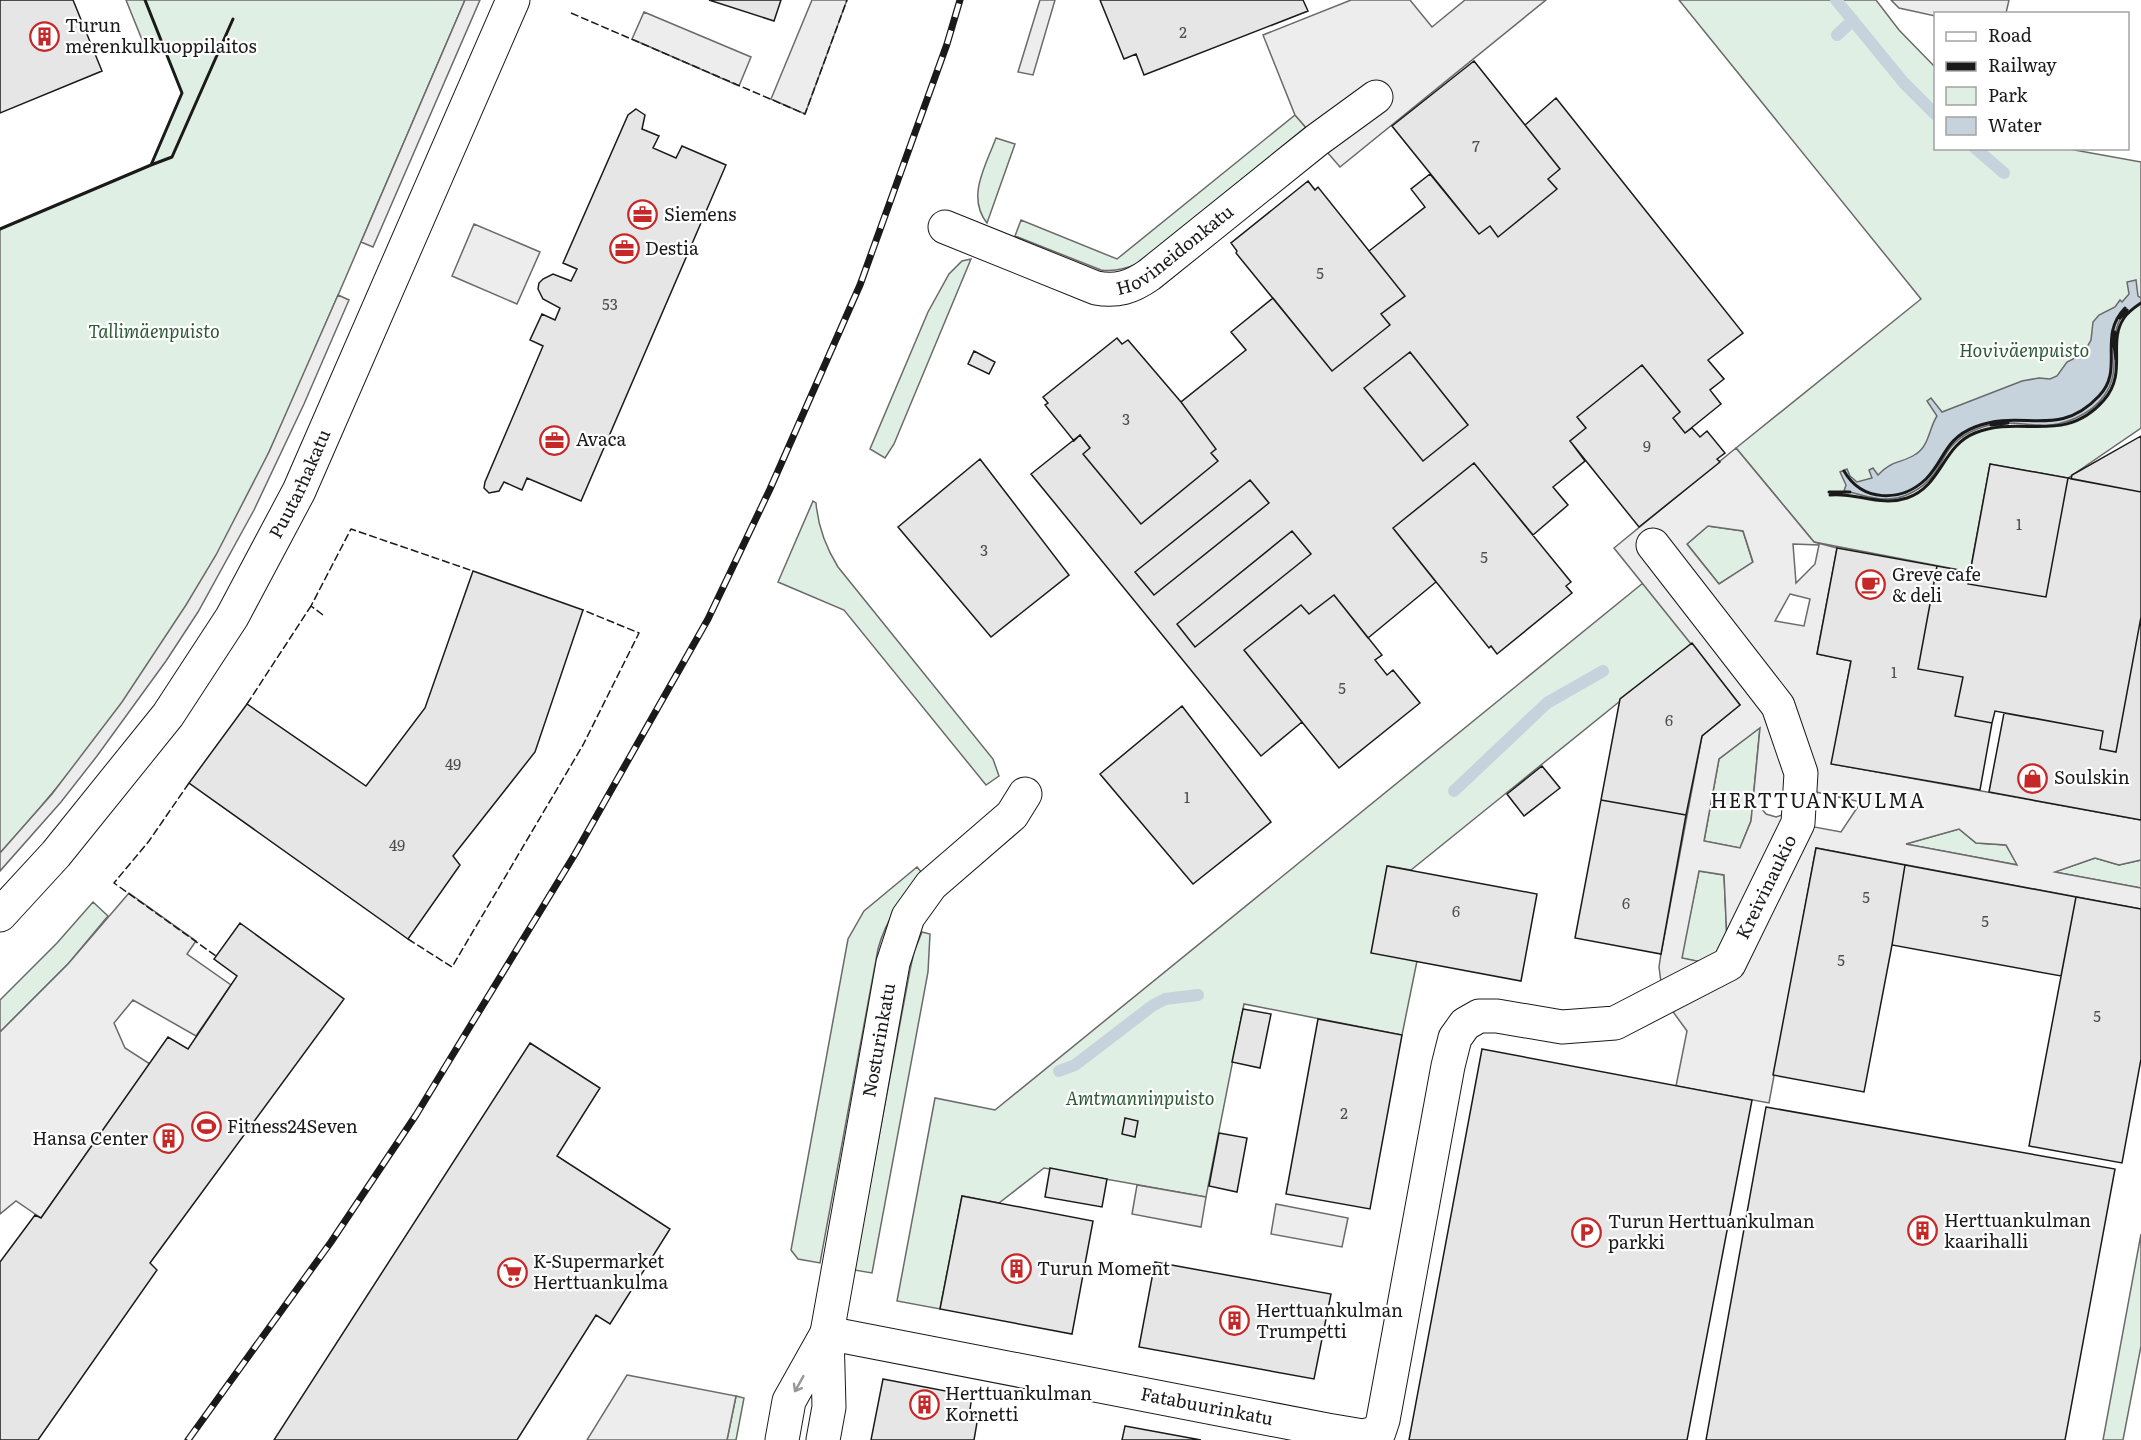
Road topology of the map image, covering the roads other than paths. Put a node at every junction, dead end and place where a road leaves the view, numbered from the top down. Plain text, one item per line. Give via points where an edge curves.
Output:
1 (513, 0) edge
2 (1376, 97) dead end
3 (945, 227) dead end
4 (1653, 545) dead end
5 (1025, 794) dead end
6 (0, 915) edge
7 (1615, 1023) joint
8 (827, 1333) junction
9 (1380, 1436) edge
10 (782, 1440) edge
11 (823, 1440) edge

1 - 6 street, Puutarhakatu via 299,491 232,617 168,715 56,854
2 - 3 street, Hovineidonkatu via 1149,275 1120,290 1096,288
4 - 7 street, Kreivinaukio via 1778,706 1801,773 1798,823 1728,964
5 - 8 street, Nosturinkatu via 1012,815 931,885 908,917 892,963
7 - 9 street, Fatabuurinkatu via 1562,1027 1479,1016 1465,1024 1455,1038
8 - 9 street, Fatabuurinkatu via 1327,1430
8 -> 10 street, Nosturinkatu via 789,1401
8 - 11 street, Nosturinkatu via 829,1407

